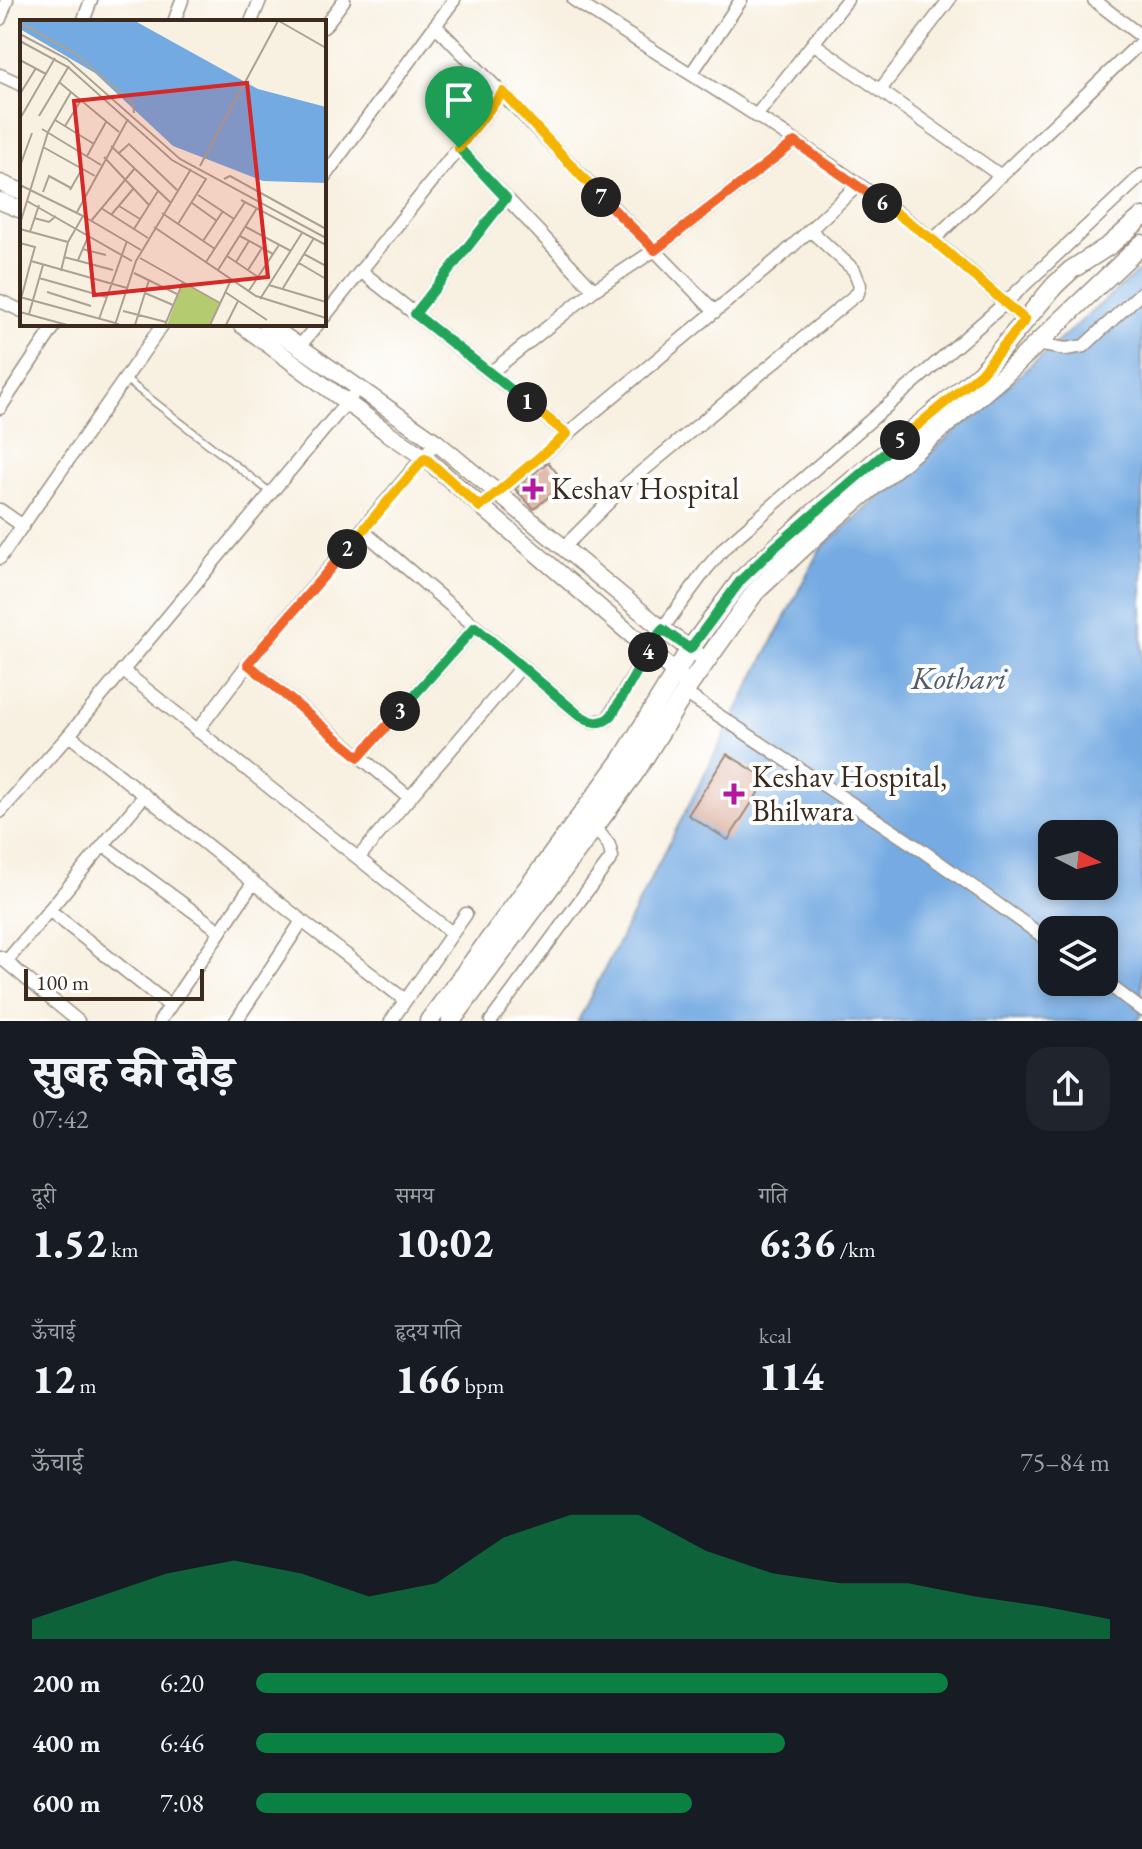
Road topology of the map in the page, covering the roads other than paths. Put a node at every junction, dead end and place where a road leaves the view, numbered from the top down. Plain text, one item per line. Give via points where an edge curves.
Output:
1 (6, 0) edge
2 (91, 0) edge
3 (182, 0) edge
4 (260, 0) edge
5 (343, 0) edge
6 (454, 0) edge
7 (574, 0) edge
8 (847, 0) edge
9 (949, 0) edge
10 (1094, 0) edge
11 (740, 1) edge
12 (0, 19) edge
13 (84, 20) edge
14 (175, 20) edge
15 (252, 20) edge
16 (326, 24) edge
17 (435, 25) junction
18 (1142, 39) edge
19 (813, 43) junction
20 (691, 74) junction
21 (0, 75) edge
22 (20, 84) edge
23 (880, 90) junction
24 (503, 92) junction
25 (756, 116) junction
26 (795, 142) junction
27 (459, 148) junction
28 (326, 174) edge
29 (1142, 175) edge
30 (1001, 176) junction
31 (0, 183) edge
32 (858, 185) junction
33 (20, 190) edge
34 (506, 198) junction
35 (0, 201) edge
36 (20, 209) edge
37 (1142, 217) edge
38 (810, 230) junction
39 (933, 240) junction
40 (1142, 244) edge
41 (655, 250) junction
42 (362, 272) junction
43 (594, 290) junction
44 (1142, 292) edge
45 (0, 301) edge
46 (1004, 304) junction
47 (20, 310) edge
48 (715, 312) junction
49 (415, 314) junction
50 (326, 315) edge
51 (1025, 320) junction
52 (53, 326) edge
53 (162, 326) edge
54 (244, 326) edge
55 (270, 326) edge
56 (316, 326) edge
57 (1036, 344) junction
58 (299, 347) junction
59 (490, 373) junction
60 (125, 379) junction
61 (360, 389) junction
62 (347, 401) junction
63 (0, 408) edge
64 (567, 434) junction
65 (436, 442) junction
66 (425, 458) junction
67 (271, 492) junction
68 (495, 493) junction
69 (480, 507) junction
70 (0, 510) edge
71 (23, 526) junction
72 (362, 530) junction
73 (563, 548) junction
74 (0, 558) edge
75 (475, 627) junction
76 (662, 629) junction
77 (690, 649) junction
78 (649, 651) junction
79 (706, 661) junction
80 (248, 664) junction
81 (522, 666) junction
82 (122, 670) junction
83 (684, 684) junction
84 (197, 731) junction
85 (69, 735) junction
86 (359, 757) junction
87 (144, 796) junction
88 (410, 798) junction
89 (1, 807) edge
90 (595, 827) junction
91 (103, 845) junction
92 (359, 857) junction
93 (253, 883) junction
94 (49, 910) junction
95 (466, 914) dead end
96 (302, 921) junction
97 (220, 931) junction
98 (452, 933) junction
99 (1038, 933) edge
100 (3, 959) edge
101 (1118, 992) edge
102 (405, 1000) junction
103 (170, 1006) junction
104 (1142, 1010) edge
105 (78, 1021) edge
106 (160, 1021) edge
107 (236, 1021) edge
108 (391, 1021) edge
109 (429, 1021) edge
110 (451, 1021) edge
111 (491, 1021) edge

1 - 12 street
2 - 13 street
3 - 14 street
4 - 15 street
5 - 16 street
6 - 17 street
7 - 20 street
8 - 19 street
9 - 23 street
10 - 18 street
11 - 20 street
17 - 24 street
17 - 28 street
18 - 30 street
19 - 23 street
19 - 25 street
20 - 25 street
21 - 22 street
23 - 30 street
24 - 27 street
24 - 41 street
25 - 26 street
26 - 32 street
26 - 41 street
27 - 34 street
27 - 42 street
29 - 46 street
30 - 39 street
31 - 33 street
32 - 38 street
32 - 39 street
34 - 43 street
34 - 49 street
35 - 36 street
37 - 51 main road via 1071,270
38 - 48 street
38 - 73 street via 854,270 858,293 628,483
39 - 46 street
40 - 57 main road
41 - 43 street
41 - 48 street
42 - 49 street
42 - 50 street
43 - 59 street
44 - 57 street via 1084,346
45 - 47 street
46 - 51 street
46 - 76 street via 739,533
48 - 64 street
49 - 59 street
51 - 77 main road via 981,373 741,580
52 - 63 street
53 - 60 street
54 - 62 street
55 - 58 street
56 - 58 street
57 - 79 main road via 786,561 755,592
58 - 61 street
59 - 64 street
60 - 67 lane
60 - 71 street
61 - 62 street
61 - 65 street
62 - 66 street
62 - 67 street
64 - 68 street
65 - 66 street
65 - 68 street
66 - 69 street
66 - 72 street
67 - 82 street
68 - 69 street
68 - 73 street
69 - 78 street
70 - 71 street
71 - 74 street
72 - 75 street
72 - 80 street
73 - 76 street
75 - 81 street
75 - 86 street
76 - 77 street
76 - 78 street
77 - 79 street
77 - 83 main road
78 - 81 street via 612,715 598,723 579,715
78 - 83 street
79 - 83 main road
80 - 84 street
80 - 86 street
81 - 88 street
82 - 84 street
82 - 85 street
83 - 90 main road via 636,771
83 - 99 street
83 - 109 main road
84 - 92 street
85 - 87 street
85 - 89 street
86 - 88 street
87 - 91 street
87 - 93 street
88 - 92 street
90 - 110 main road
90 - 111 street via 612,857
91 - 94 street
91 - 97 street
92 - 98 street
93 - 96 street
93 - 97 street
94 - 100 street
94 - 103 street
95 - 98 street
96 - 102 street
96 - 107 street
97 - 103 street
98 - 102 street
100 - 105 street
101 - 104 street
102 - 108 street
103 - 106 street

